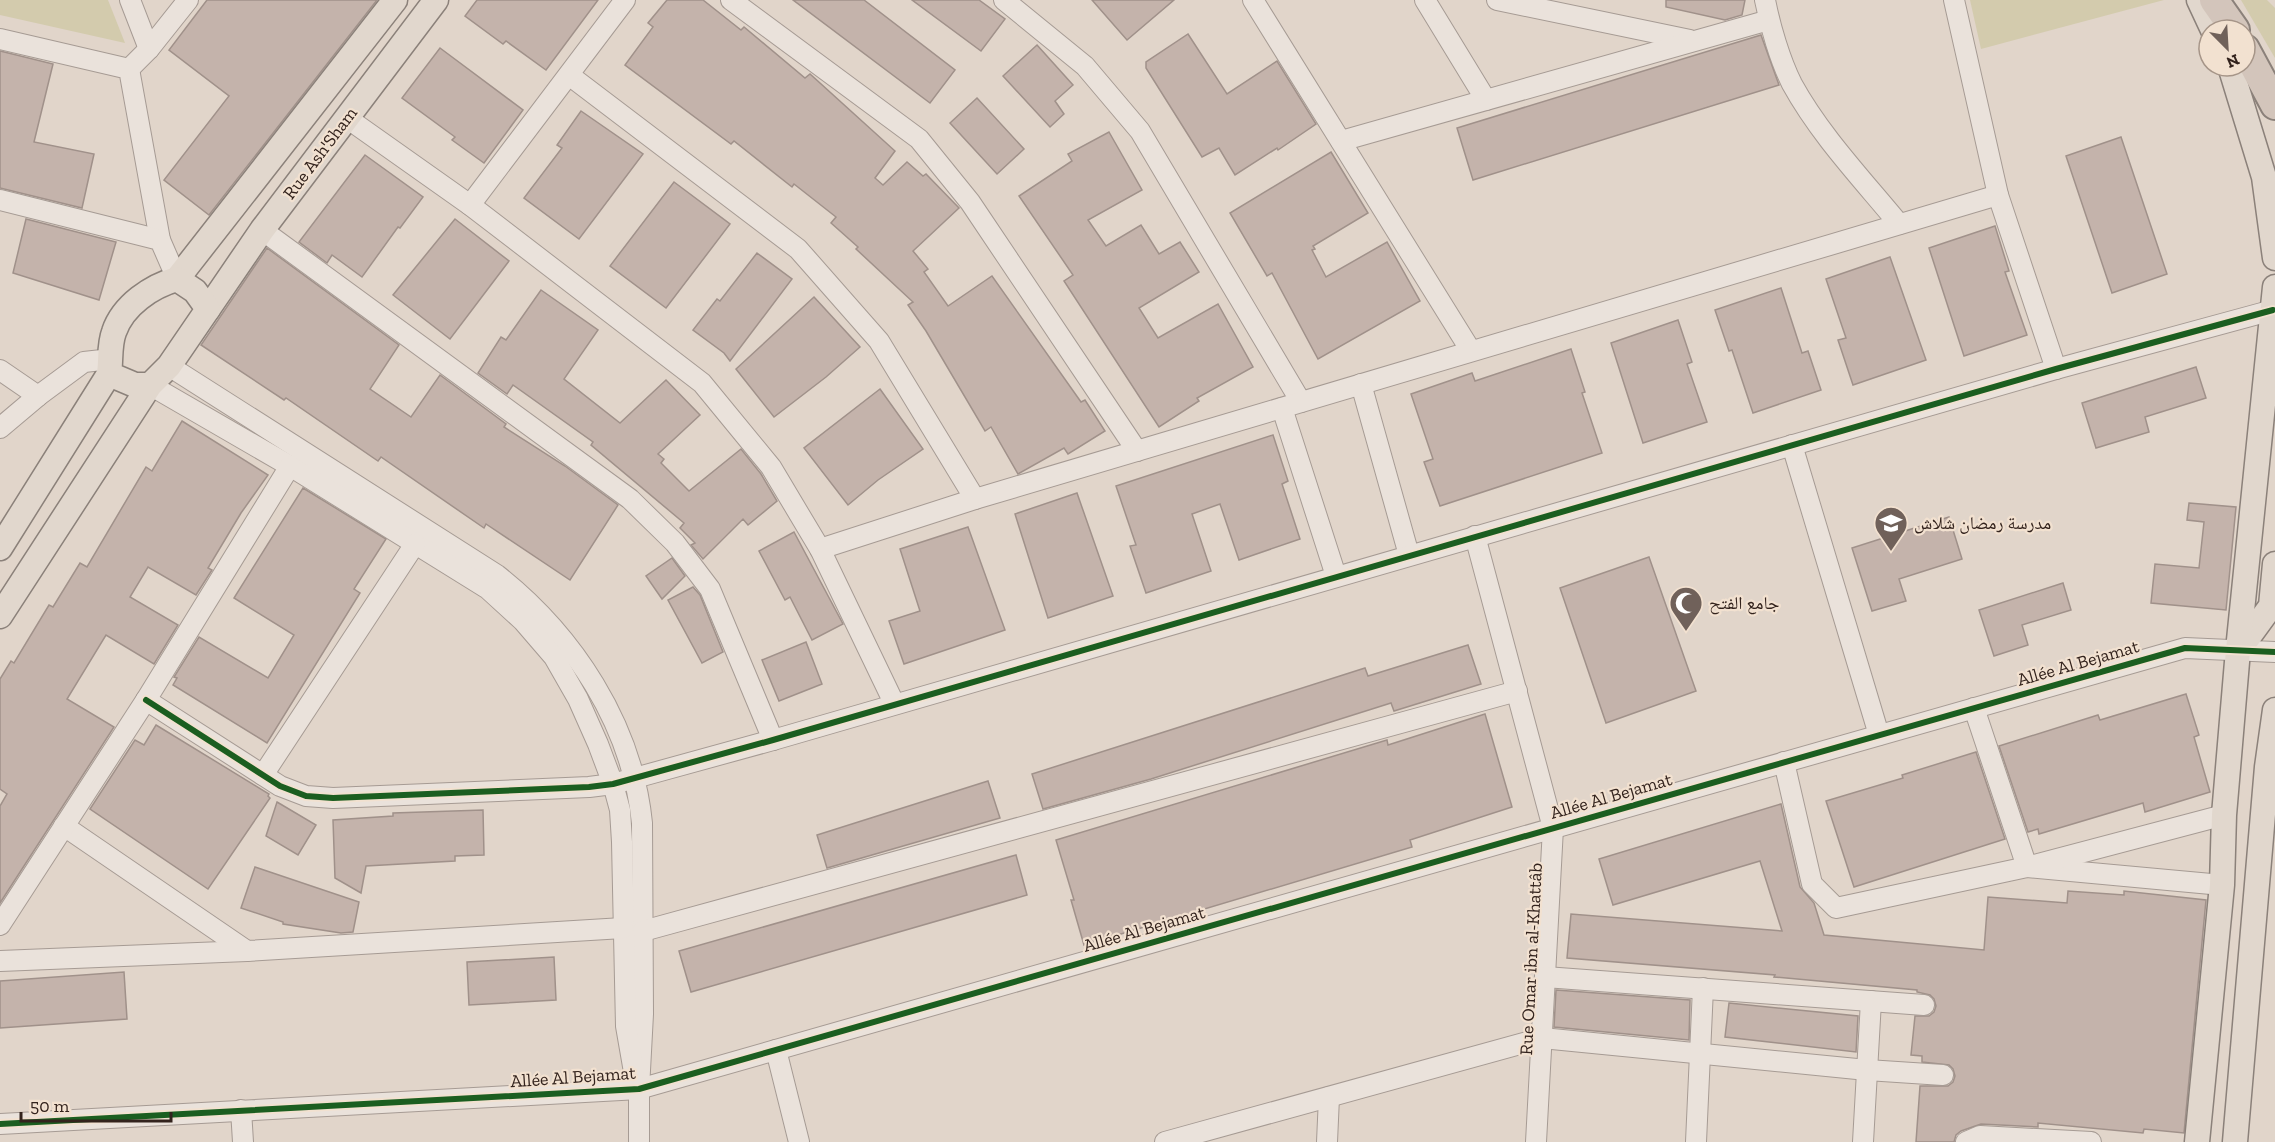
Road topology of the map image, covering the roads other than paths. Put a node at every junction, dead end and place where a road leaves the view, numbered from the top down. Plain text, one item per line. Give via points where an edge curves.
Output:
1 (130, 0) edge
2 (188, 0) edge
3 (395, 0) edge
4 (436, 0) edge
5 (625, 0) edge
6 (731, 0) edge
7 (1004, 0) edge
8 (1253, 0) edge
9 (1425, 0) edge
10 (1497, 0) edge
11 (1765, 0) edge
12 (1954, 0) edge
13 (2199, 0) edge
14 (2214, 0) edge
15 (2207, 18) edge
16 (2227, 18) edge
17 (1769, 20) junction
18 (0, 39) edge
19 (1693, 40) junction
20 (149, 48) junction
21 (129, 69) junction
22 (2257, 71) edge
23 (568, 75) junction
24 (2234, 78) edge
25 (1486, 100) junction
26 (2275, 105) edge
27 (347, 118) junction
28 (1341, 141) junction
29 (1998, 195) junction
30 (0, 200) edge
31 (470, 205) junction
32 (1899, 224) junction
33 (262, 230) junction
34 (160, 240) junction
35 (2275, 258) edge
36 (177, 279) junction
37 (2274, 298) edge
38 (208, 309) junction
39 (1471, 351) junction
40 (169, 366) junction
41 (110, 367) junction
42 (2056, 369) junction
43 (0, 370) edge
44 (1360, 384) junction
45 (150, 385) junction
46 (38, 396) junction
47 (1301, 402) junction
48 (1282, 408) junction
49 (0, 428) edge
50 (1792, 445) junction
51 (1137, 451) junction
52 (290, 466) junction
53 (975, 499) junction
54 (1475, 536) junction
55 (415, 544) junction
56 (0, 548) edge
57 (820, 549) junction
58 (1409, 555) junction
59 (2275, 564) edge
60 (1336, 576) junction
61 (0, 616) edge
62 (2238, 650) junction
63 (2275, 652) edge
64 (1517, 691) junction
65 (146, 700) junction
66 (894, 703) junction
67 (1974, 708) junction
68 (2275, 710) edge
69 (1879, 735) junction
70 (773, 740) junction
71 (1784, 762) junction
72 (2271, 768) edge
73 (264, 775) junction
74 (635, 778) junction
75 (613, 784) junction
76 (2224, 816) junction
77 (64, 826) junction
78 (1553, 828) junction
79 (2027, 867) junction
80 (2222, 885) junction
81 (0, 925) edge
82 (633, 929) junction
83 (247, 951) junction
84 (0, 961) edge
85 (1545, 977) junction
86 (1703, 988) junction
87 (1871, 1001) junction
88 (1924, 1005) dead end
89 (1542, 1038) junction
90 (776, 1050) junction
91 (1700, 1054) junction
92 (1867, 1070) junction
93 (1943, 1075) dead end
94 (639, 1089) junction
95 (1329, 1097) junction
96 (241, 1110) junction
97 (0, 1124) edge
98 (243, 1142) edge
99 (639, 1142) edge
100 (799, 1142) edge
101 (1165, 1142) edge
102 (1327, 1142) edge
103 (1536, 1142) edge
104 (1696, 1142) edge
105 (1863, 1142) edge
106 (1966, 1142) edge
107 (2091, 1142) edge
108 (2197, 1142) edge
109 (2235, 1142) edge

1 - 20 street
2 - 20 street
3 - 36 main road, Rue Ash'Sham
4 - 27 main road, Rue Ash'Sham
5 - 23 street
6 - 51 street via 919,139 970,202
7 - 47 street via 1085,66 1140,132
8 - 28 street
9 - 25 street
10 - 19 street
11 - 17 street
12 - 29 street
13 - 15 main road
14 - 16 highway
17 - 19 street
17 - 32 street via 1792,83 1824,133
18 - 21 street
19 - 25 street
20 - 21 street
21 - 34 street
22 - 26 highway
23 - 31 street
23 - 53 street via 798,249 879,341
24 - 35 main road via 2264,177
25 - 28 street
27 - 31 street
27 - 33 main road, Rue Ash'Sham
28 - 39 street
29 - 32 street
29 - 42 street
30 - 34 street
31 - 57 street via 702,383 771,467
32 - 39 street
33 - 38 main road, Rue Ash'Sham
33 - 70 street via 630,499 675,543 710,589
34 - 36 street
36 - 38 main road via 195,291
36 - 41 main road via 143,294 121,318 114,330
37 - 42 street
37 - 62 main road
38 - 40 main road, Rue Ash'Sham
39 - 44 street
40 - 45 main road, Rue Ash'Sham
40 - 74 street via 520,593 576,657 612,717
41 - 45 main road via 135,385
41 - 46 street via 84,362
41 - 56 main road
42 - 50 street
43 - 46 street
44 - 47 street
44 - 58 street
45 - 52 street
45 - 61 main road
46 - 49 street
47 - 48 street
48 - 51 street
48 - 60 street
50 - 54 street
50 - 69 street
51 - 53 street
52 - 55 street
52 - 65 street
53 - 57 street
54 - 58 street
54 - 64 street, Rue Omar ibn al-Khattâb
55 - 73 street
55 - 75 street via 488,589 539,638 578,699
57 - 66 street
58 - 60 street
59 - 62 main road via 2271,606
60 - 66 street
62 - 63 street, Allée Al Bejamat
62 - 67 street, Allée Al Bejamat via 2185,648
62 - 76 main road
64 - 78 street, Rue Omar ibn al-Khattâb
64 - 82 street
65 - 73 street
65 - 77 street
66 - 70 street
67 - 69 street, Allée Al Bejamat
67 - 79 street
68 - 72 main road
69 - 71 street, Allée Al Bejamat
70 - 74 street
71 - 78 street, Allée Al Bejamat
71 - 79 street via 1812,884 1836,908
72 - 109 main road
73 - 75 street via 292,792 319,798
74 - 75 street
74 - 82 street via 642,823
75 - 82 street via 620,810
76 - 79 street
76 - 80 main road
77 - 81 street
77 - 83 street
78 - 85 street, Rue Omar ibn al-Khattâb
78 - 90 street, Allée Al Bejamat
79 - 80 street
80 - 108 main road
82 - 83 street
82 - 94 street via 626,1026
83 - 84 street
85 - 86 street
85 - 89 street, Rue Omar ibn al-Khattâb
86 - 87 street
86 - 91 street
87 - 88 street
87 - 92 street
89 - 91 street
89 - 95 street
89 - 103 street, Rue Omar ibn al-Khattâb
90 - 94 street, Allée Al Bejamat
90 - 100 street
91 - 92 street
91 - 104 street
92 - 93 street
92 - 105 street
94 - 96 street, Allée Al Bejamat
94 - 99 street
95 - 101 street
95 - 102 street
96 - 97 street, Allée Al Bejamat
96 - 98 street
106 - 107 street via 1980,1136

